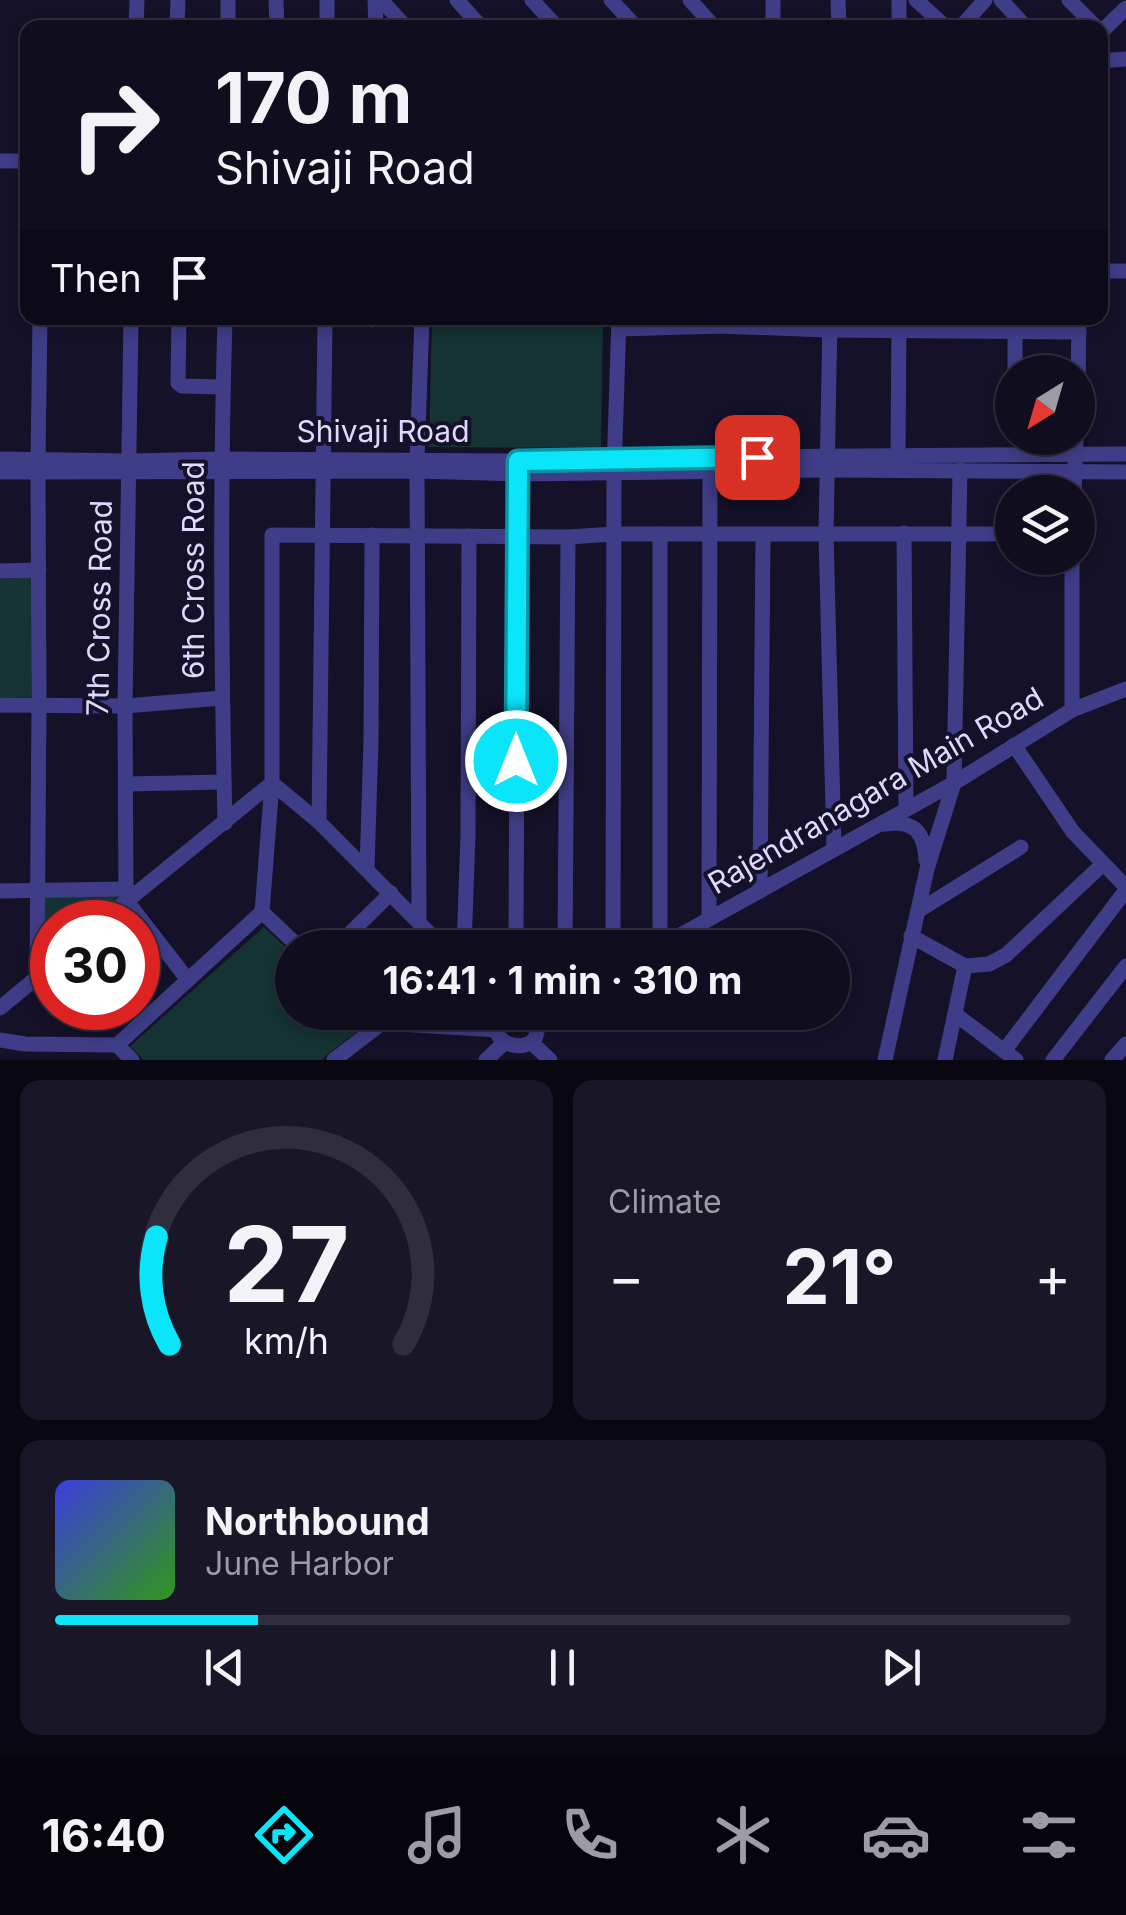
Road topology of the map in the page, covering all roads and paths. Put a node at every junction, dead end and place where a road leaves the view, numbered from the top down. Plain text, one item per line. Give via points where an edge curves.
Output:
1 (378, 0) edge
2 (457, 0) edge
3 (532, 0) edge
4 (611, 0) edge
5 (690, 0) edge
6 (916, 0) edge
7 (985, 0) edge
8 (1001, 0) edge
9 (1069, 0) edge
10 (398, 20) edge
11 (475, 20) edge
12 (551, 20) edge
13 (630, 20) edge
14 (707, 20) edge
15 (938, 20) edge
16 (967, 20) edge
17 (1020, 20) edge
18 (1090, 20) edge
19 (40, 325) edge
20 (131, 325) edge
21 (180, 325) edge
22 (225, 325) edge
23 (325, 325) edge
24 (422, 325) edge
25 (619, 325) edge
26 (830, 325) edge
27 (899, 325) edge
28 (1015, 325) edge
29 (1079, 325) edge
30 (1015, 355) edge
31 (1079, 355) edge
32 (223, 387) junction
33 (1095, 449) edge
34 (1126, 454) edge
35 (1014, 455) edge
36 (1075, 455) edge
37 (898, 456) junction
38 (0, 458) edge
39 (826, 463) junction
40 (614, 465) junction
41 (38, 466) junction
42 (222, 466) junction
43 (322, 466) junction
44 (417, 466) junction
45 (130, 467) junction
46 (518, 467) junction
47 (960, 470) junction
48 (710, 471) junction
49 (0, 472) edge
50 (1074, 472) junction
51 (1126, 472) edge
52 (904, 533) junction
53 (614, 534) junction
54 (660, 534) junction
55 (826, 534) junction
56 (960, 534) junction
57 (995, 534) edge
58 (372, 535) junction
59 (418, 535) junction
60 (710, 535) junction
61 (763, 535) junction
62 (322, 536) junction
63 (470, 536) junction
64 (517, 536) junction
65 (568, 537) junction
66 (39, 570) junction
67 (0, 571) edge
68 (1072, 575) edge
69 (1126, 689) edge
70 (222, 698) junction
71 (0, 705) edge
72 (39, 705) junction
73 (125, 706) junction
74 (1072, 710) junction
75 (1014, 745) junction
76 (224, 782) junction
77 (272, 783) junction
78 (954, 783) junction
79 (126, 784) junction
80 (906, 809) junction
81 (319, 822) junction
82 (225, 823) junction
83 (878, 824) junction
84 (1021, 847) dead end
85 (834, 850) junction
86 (1103, 864) junction
87 (367, 869) junction
88 (927, 869) junction
89 (1126, 888) edge
90 (0, 890) edge
91 (760, 890) junction
92 (36, 892) junction
93 (392, 892) junction
94 (126, 895) junction
95 (36, 900) edge
96 (121, 900) edge
97 (918, 910) junction
98 (262, 912) junction
99 (708, 919) junction
100 (420, 923) junction
101 (281, 930) edge
102 (353, 930) edge
103 (427, 930) edge
104 (465, 930) edge
105 (516, 930) edge
106 (565, 930) edge
107 (613, 930) edge
108 (659, 930) edge
109 (688, 930) edge
110 (912, 936) junction
111 (965, 966) junction
112 (1126, 966) edge
113 (188, 980) junction
114 (30, 983) edge
115 (0, 1008) edge
116 (955, 1014) junction
117 (365, 1030) edge
118 (455, 1030) edge
119 (500, 1030) edge
120 (537, 1030) edge
121 (500, 1037) junction
122 (0, 1040) edge
123 (532, 1044) junction
124 (1126, 1044) edge
125 (117, 1045) junction
126 (1010, 1055) edge
127 (132, 1060) edge
128 (334, 1060) edge
129 (486, 1060) edge
130 (550, 1060) edge
131 (884, 1060) edge
132 (945, 1060) edge
133 (1052, 1060) edge
134 (1112, 1060) edge

1 - 10 street
2 - 11 street
3 - 12 street
4 - 13 street
5 - 14 street
6 - 15 street
7 - 16 street
8 - 17 street
9 - 18 street
19 - 41 street
20 - 45 street, 7th Cross Road
21 - 32 street via 178,383
22 - 32 street, 6th Cross Road
23 - 43 street
24 - 44 street
25 - 40 street
26 - 39 street
27 - 37 street
28 - 29 street
28 - 30 street
29 - 31 street
32 - 42 street, 6th Cross Road
33 - 34 street, Shivaji Road
35 - 37 street, Shivaji Road
36 - 50 street
37 - 39 street, Shivaji Road
38 - 41 street, Shivaji Road
39 - 40 street, Shivaji Road
39 - 47 street
39 - 48 street
39 - 55 street
40 - 46 street, Shivaji Road
40 - 48 street
40 - 53 street
41 - 45 street, Shivaji Road
41 - 49 street
41 - 66 street
42 - 43 street, Shivaji Road
42 - 45 street, Shivaji Road
42 - 70 street, 6th Cross Road
43 - 44 street, Shivaji Road
43 - 62 street
44 - 46 street, Shivaji Road
44 - 59 street
45 - 73 street, 7th Cross Road
46 - 64 street
47 - 50 street
47 - 56 street
48 - 60 street
50 - 51 street
52 - 55 street
52 - 56 street
52 - 80 street
53 - 54 street
53 - 65 street
53 - 107 street
54 - 60 street
54 - 108 street
55 - 61 street
55 - 85 street
56 - 57 street
56 - 78 street
58 - 59 street
58 - 62 street
58 - 87 street
59 - 63 street
59 - 100 street
60 - 61 street
60 - 99 street
61 - 91 street
62 - 77 street via 272,535
62 - 81 street
63 - 64 street
63 - 104 street
64 - 65 street
64 - 105 street
65 - 106 street
66 - 67 street
66 - 72 street
68 - 74 street
69 - 74 street, Rajendranagara Main Road
70 - 73 street
70 - 76 street, 6th Cross Road
71 - 72 street
72 - 73 street
72 - 92 street
73 - 79 street, 7th Cross Road
74 - 75 street, Rajendranagara Main Road
75 - 78 street, Rajendranagara Main Road
75 - 86 street via 1072,832
76 - 79 street
76 - 82 street, 6th Cross Road
77 - 81 street
77 - 82 street
77 - 98 street
78 - 80 street, Rajendranagara Main Road
78 - 88 street
79 - 94 street, 7th Cross Road
80 - 83 street, Rajendranagara Main Road
81 - 87 street
82 - 94 street
83 - 85 street, Rajendranagara Main Road
83 - 88 street via 909,824 919,833
84 - 97 street
85 - 91 street, Rajendranagara Main Road
86 - 89 street
86 - 111 street via 1006,954
87 - 93 street
88 - 97 street
89 - 126 street
90 - 92 street
91 - 99 street, Rajendranagara Main Road
92 - 94 street
92 - 95 street
93 - 100 street
93 - 102 street
94 - 96 street
94 - 113 street
97 - 110 street
98 - 101 street
98 - 113 street
99 - 109 street, Rajendranagara Main Road
100 - 103 street
110 - 111 street
110 - 131 street
111 - 116 street
112 - 133 street
113 - 125 street
114 - 115 street
116 - 126 street
116 - 132 street
117 - 128 street
118 - 121 street
119 - 121 street
120 - 123 street
121 - 123 street via 508,1048
121 - 129 street
122 - 125 street
123 - 130 street
124 - 134 street
125 - 127 street

